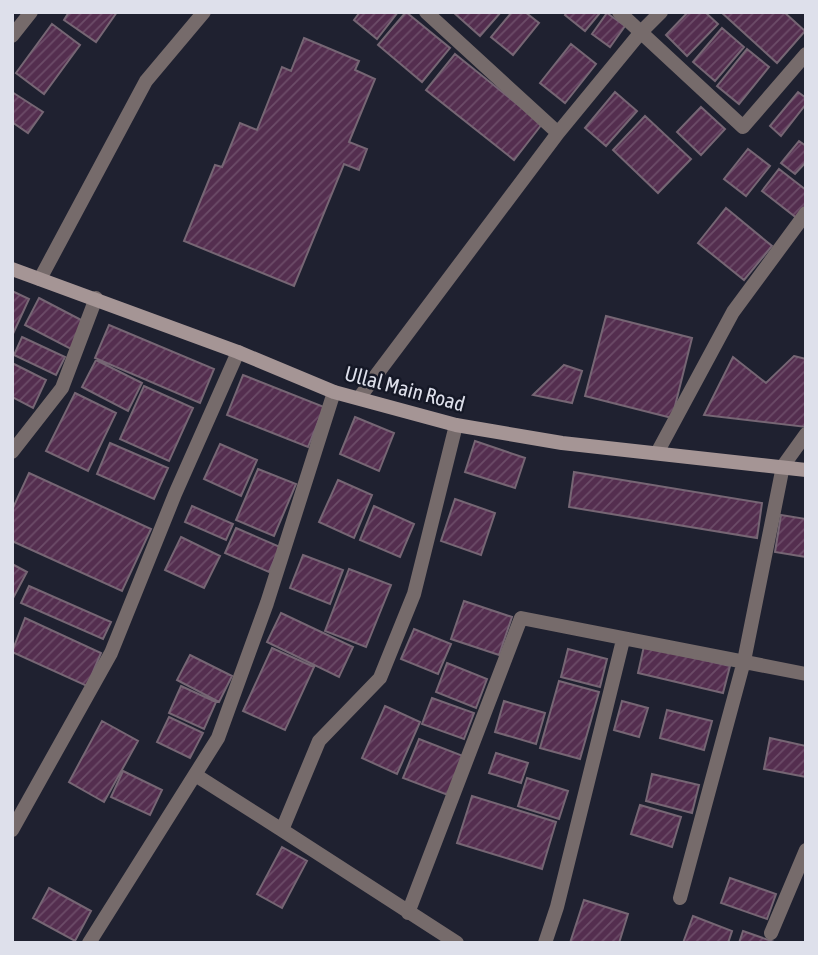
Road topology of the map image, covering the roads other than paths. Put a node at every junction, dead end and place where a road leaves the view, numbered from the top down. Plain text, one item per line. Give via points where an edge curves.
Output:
1 (30, 12) edge
2 (204, 12) edge
3 (426, 12) edge
4 (619, 12) edge
5 (661, 12) edge
6 (641, 32) junction
7 (12, 36) edge
8 (806, 54) edge
9 (558, 133) junction
10 (806, 213) edge
11 (12, 269) edge
12 (40, 279) junction
13 (96, 298) junction
14 (238, 352) junction
15 (334, 392) junction
16 (359, 398) junction
17 (456, 425) junction
18 (806, 434) edge
19 (12, 453) edge
20 (657, 453) junction
21 (782, 466) junction
22 (806, 470) edge
23 (623, 640) junction
24 (744, 661) junction
25 (806, 674) edge
26 (197, 776) junction
27 (12, 830) edge
28 (282, 831) junction
29 (806, 850) edge
30 (680, 898) dead end
31 (408, 913) junction
32 (771, 933) dead end
33 (89, 943) edge
34 (457, 943) edge
35 (545, 943) edge

1 - 7 street
2 - 12 street via 146,81
3 - 9 street
4 - 6 street
5 - 6 street
6 - 8 street via 743,127
6 - 9 street
9 - 16 street
10 - 20 street via 733,312
11 - 12 main road, Ullal Main Road
12 - 13 main road, Ullal Main Road
13 - 14 main road, Ullal Main Road
13 - 19 street via 62,388
14 - 15 main road, Ullal Main Road
14 - 27 street via 111,653
15 - 16 main road, Ullal Main Road
15 - 26 street via 263,615 218,738
16 - 17 main road, Ullal Main Road
17 - 20 main road, Ullal Main Road
17 - 28 street via 414,594 380,678 319,741
18 - 21 street
20 - 21 main road, Ullal Main Road
21 - 22 main road, Ullal Main Road
21 - 24 street
23 - 24 street
23 - 31 street via 521,618
23 - 35 street
24 - 25 street
24 - 30 street
26 - 28 street
26 - 33 street
28 - 31 street
29 - 32 street
31 - 34 street

